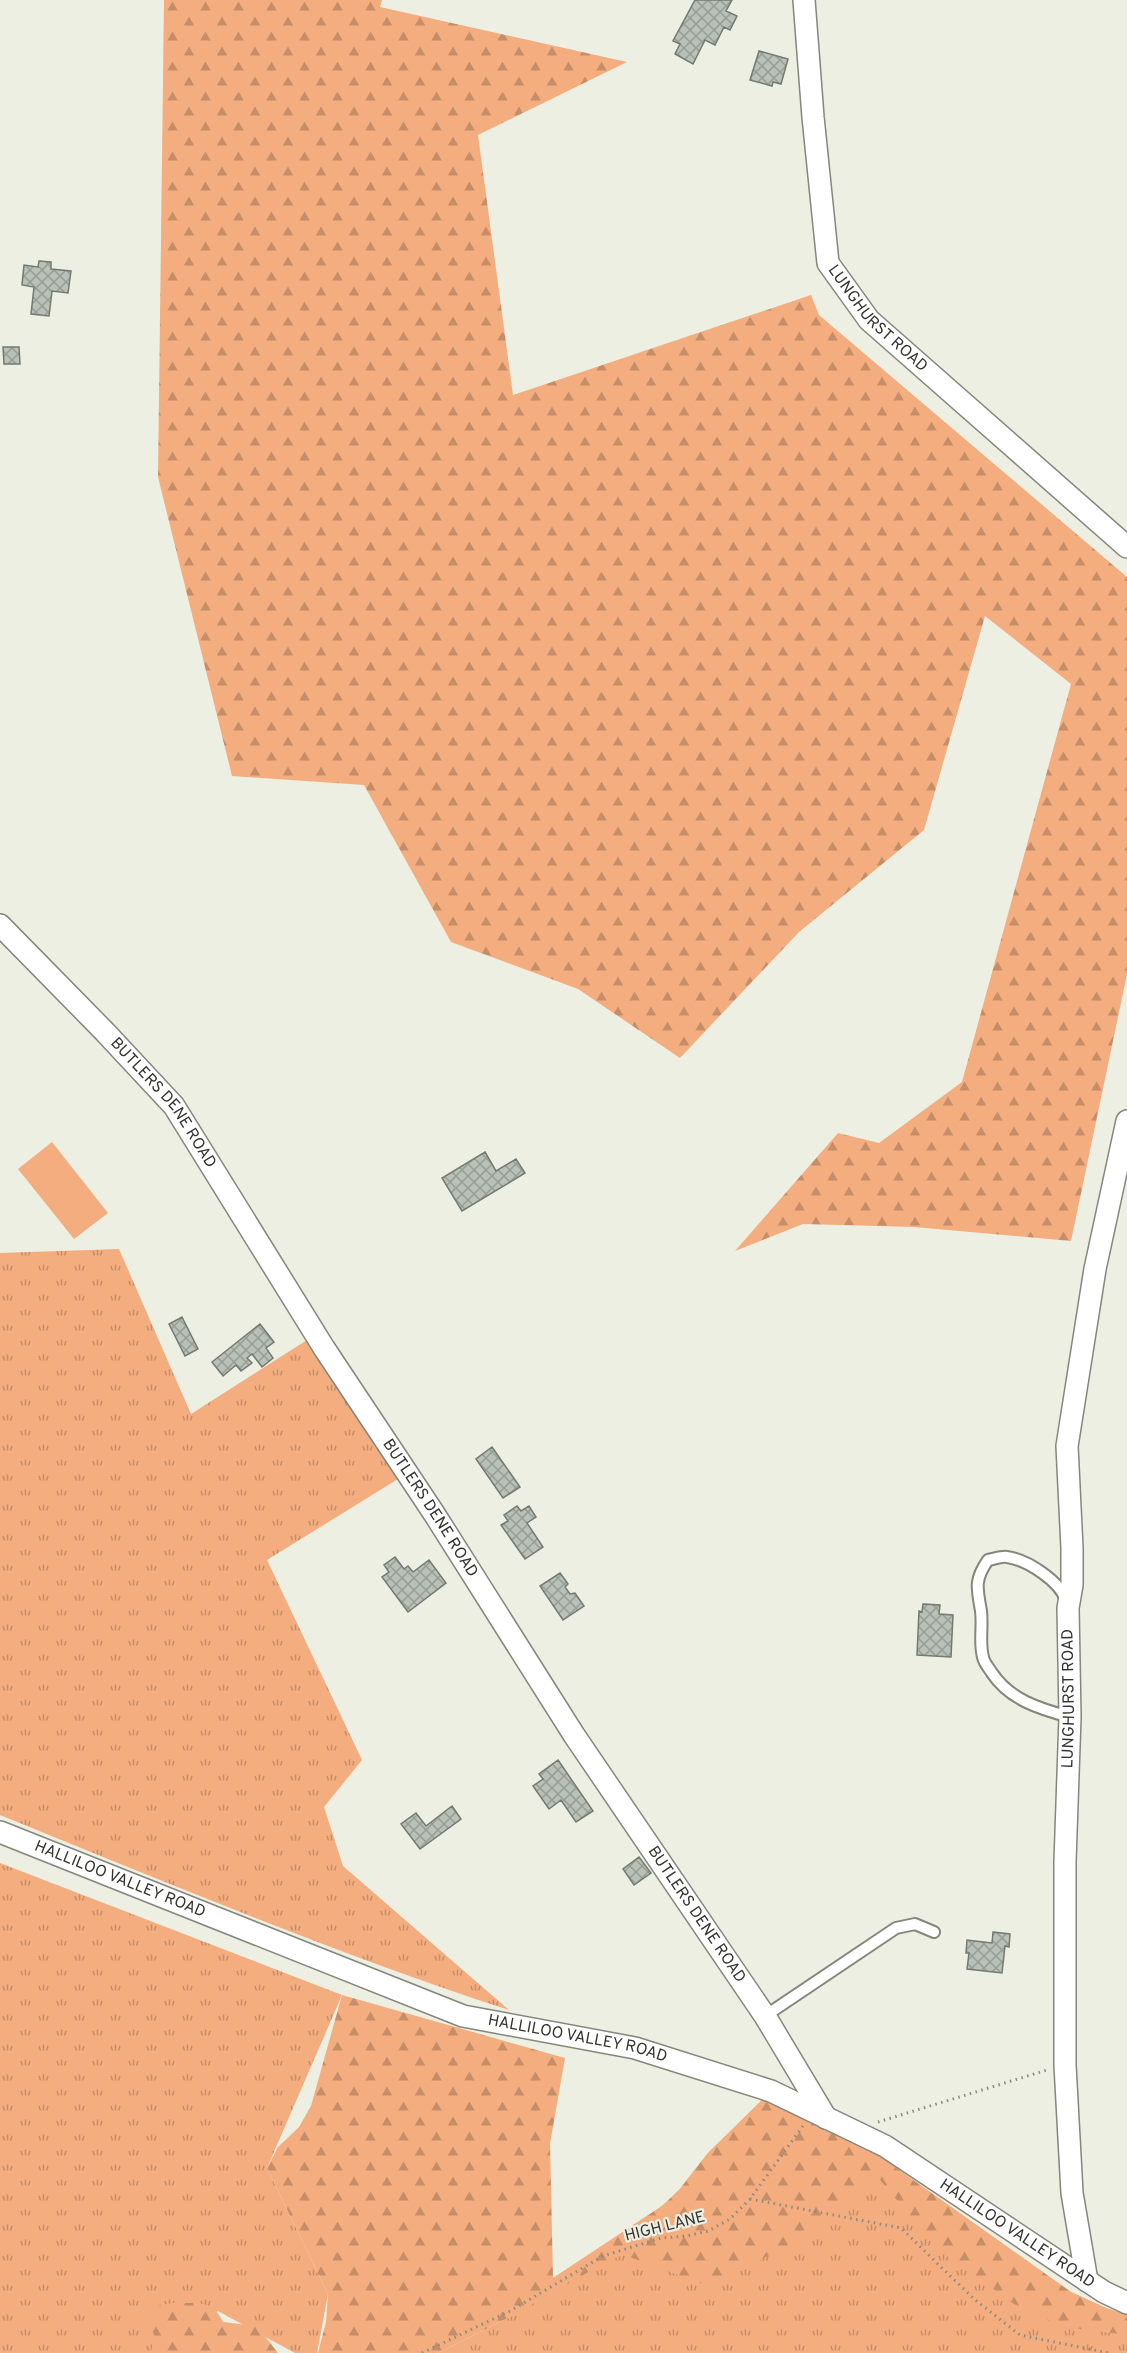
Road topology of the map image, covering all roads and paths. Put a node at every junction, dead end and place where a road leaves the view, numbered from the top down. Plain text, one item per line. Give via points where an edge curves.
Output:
1 (804, 0) edge
2 (1127, 547) edge
3 (0, 925) edge
4 (1127, 1121) edge
5 (1068, 1608) junction
6 (1070, 1717) junction
7 (0, 1832) edge
8 (934, 1932) dead end
9 (765, 2016) junction
10 (1065, 2065) junction
11 (819, 2115) junction
12 (851, 2130) junction
13 (750, 2199) junction
14 (1087, 2281) junction
15 (1127, 2302) edge
16 (422, 2353) edge
17 (1109, 2353) edge

1 - 2 street, LUNGHURST ROAD via 828,263 869,320
3 - 9 street, BUTLERS DENE ROAD via 174,1106 324,1348 574,1735
4 - 5 street, LUNGHURST ROAD via 1095,1269 1067,1446 1072,1548
5 - 6 street, LUNGHURST ROAD
5 - 6 lane via 1063,1591 1038,1570 1007,1557 988,1560 978,1573 983,1658 997,1680 1013,1696
6 - 10 street, LUNGHURST ROAD
7 - 11 street, HALLILOO VALLEY ROAD via 463,2016 635,2048 771,2091
8 - 9 lane via 915,1924 896,1928
9 - 11 street, BUTLERS DENE ROAD
10 - 12 path
10 - 14 street, LUNGHURST ROAD via 1072,2193
11 - 12 street, HALLILOO VALLEY ROAD
11 - 13 path, HIGH LANE
12 - 14 street, HALLILOO VALLEY ROAD via 898,2154
13 - 16 path, HIGH LANE via 730,2219 708,2231 661,2238 603,2256 510,2311
13 - 17 path via 901,2228 974,2299 1020,2335
14 - 15 street, HALLILOO VALLEY ROAD

